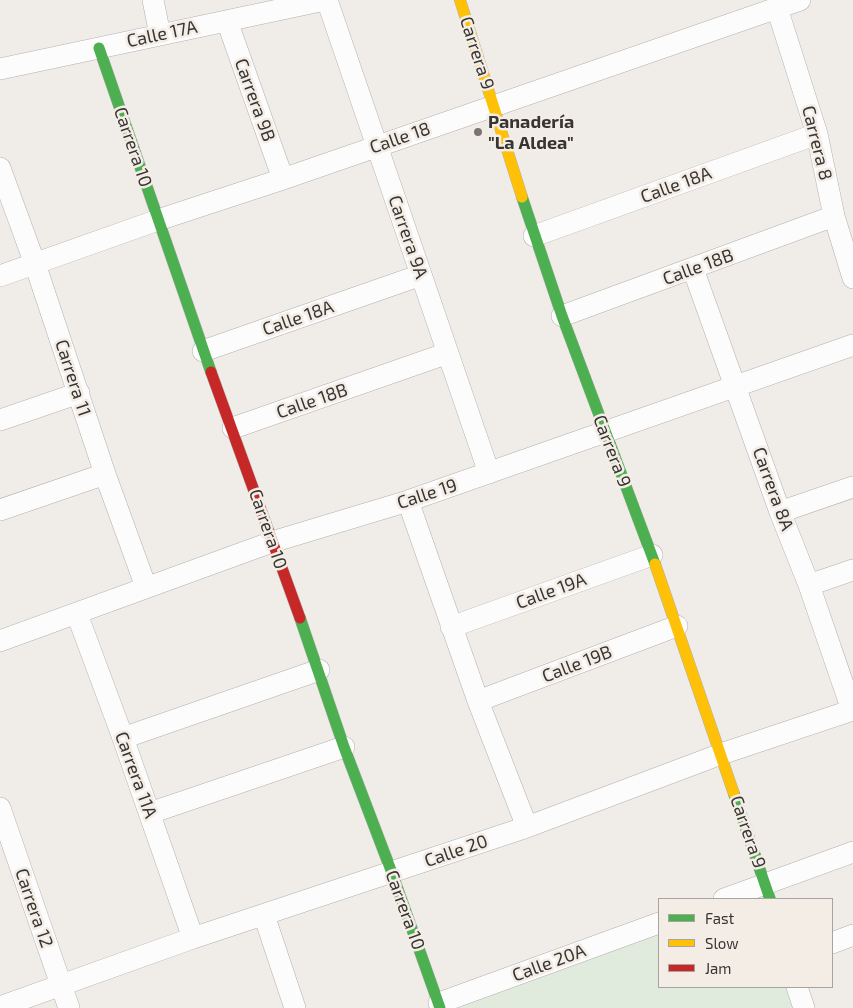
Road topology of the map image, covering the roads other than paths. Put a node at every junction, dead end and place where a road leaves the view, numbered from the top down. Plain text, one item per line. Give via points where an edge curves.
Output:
1 (152, 0) edge
2 (326, 0) edge
3 (460, 0) edge
4 (800, 0) edge
5 (777, 8) junction
6 (226, 21) junction
7 (160, 34) junction
8 (99, 48) junction
9 (0, 69) edge
10 (494, 106) junction
11 (817, 134) junction
12 (377, 146) junction
13 (0, 168) edge
14 (283, 179) junction
15 (834, 216) junction
16 (158, 220) junction
17 (534, 236) junction
18 (35, 264) junction
19 (693, 269) junction
20 (421, 275) junction
21 (0, 276) edge
22 (853, 278) edge
23 (562, 316) junction
24 (853, 345) edge
25 (203, 350) junction
26 (448, 353) junction
27 (735, 386) junction
28 (79, 393) junction
29 (0, 420) edge
30 (233, 428) junction
31 (605, 432) junction
32 (489, 473) junction
33 (105, 474) junction
34 (853, 487) edge
35 (408, 501) junction
36 (0, 510) edge
37 (780, 512) junction
38 (272, 542) junction
39 (652, 554) junction
40 (853, 570) edge
41 (809, 585) junction
42 (146, 587) junction
43 (77, 614) junction
44 (676, 626) junction
45 (451, 627) junction
46 (0, 641) edge
47 (319, 670) junction
48 (478, 701) junction
49 (853, 710) edge
50 (123, 738) junction
51 (344, 747) junction
52 (721, 754) junction
53 (0, 808) edge
54 (150, 813) junction
55 (527, 827) junction
56 (853, 852) edge
57 (392, 873) junction
58 (768, 892) edge
59 (730, 898) edge
60 (264, 916) junction
61 (658, 923) edge
62 (853, 935) edge
63 (193, 938) junction
64 (833, 943) edge
65 (60, 985) junction
66 (797, 988) edge
67 (440, 1006) edge
68 (0, 1007) edge
69 (69, 1008) edge
70 (295, 1008) edge
71 (804, 1008) edge

1 - 7 street
2 - 6 street, Calle 17A
2 - 12 street, Carrera 9A
3 - 10 street, Carrera 9
4 - 5 street, Calle 18
5 - 10 street, Calle 18
5 - 11 street, Carrera 8
6 - 7 street, Calle 17A
6 - 14 street, Carrera 9B
7 - 8 street, Calle 17A
8 - 9 street, Calle 17A
8 - 16 street, Carrera 10
10 - 12 street, Calle 18
10 - 17 street, Carrera 9
11 - 15 street, Carrera 8
11 - 17 street, Calle 18A
12 - 14 street, Calle 18
12 - 20 street, Carrera 9A
13 - 18 street, Carrera 11
14 - 16 street, Calle 18
15 - 19 street, Calle 18B
15 - 22 street, Carrera 8
16 - 18 street, Calle 18
16 - 25 street, Carrera 10
17 - 23 street, Carrera 9
18 - 21 street, Calle 18
18 - 28 street, Carrera 11
19 - 23 street, Calle 18B
19 - 27 street, Carrera 8A
20 - 25 street, Calle 18A
20 - 26 street, Carrera 9A
23 - 31 street, Carrera 9
24 - 27 street, Calle 19
25 - 30 street, Carrera 10
26 - 30 street, Calle 18B
26 - 32 street, Carrera 9A
27 - 31 street, Calle 19
27 - 37 street, Carrera 8A
28 - 29 street
28 - 33 street, Carrera 11
30 - 38 street, Carrera 10
31 - 32 street, Calle 19
31 - 39 street, Carrera 9
32 - 35 street, Calle 19
33 - 36 street
33 - 42 street, Carrera 11
34 - 37 street
35 - 38 street, Calle 19
35 - 45 street
37 - 41 street, Carrera 8A
38 - 42 street, Calle 19
38 - 47 street, Carrera 10
39 - 44 street, Carrera 9
39 - 45 street, Calle 19A
40 - 41 street
41 - 49 street, Carrera 8A
42 - 43 street, Calle 19
43 - 46 street, Calle 19
43 - 50 street, Carrera 11A
44 - 48 street, Calle 19B
44 - 52 street, Carrera 9
45 - 48 street
47 - 50 street
47 - 51 street, Carrera 10
48 - 55 street
49 - 52 street, Calle 20
50 - 54 street, Carrera 11A
51 - 54 street
51 - 57 street, Carrera 10
52 - 55 street, Calle 20
52 - 58 street, Carrera 9
53 - 65 street, Carrera 12
54 - 63 street, Carrera 11A
55 - 57 street, Calle 20
56 - 58 street
57 - 60 street, Calle 20
57 - 67 street, Carrera 10
58 - 59 street
60 - 63 street, Calle 20
60 - 70 street
61 - 67 street, Calle 20A
62 - 64 street
63 - 65 street, Calle 20
65 - 68 street, Calle 20
65 - 69 street, Carrera 12
66 - 71 street

